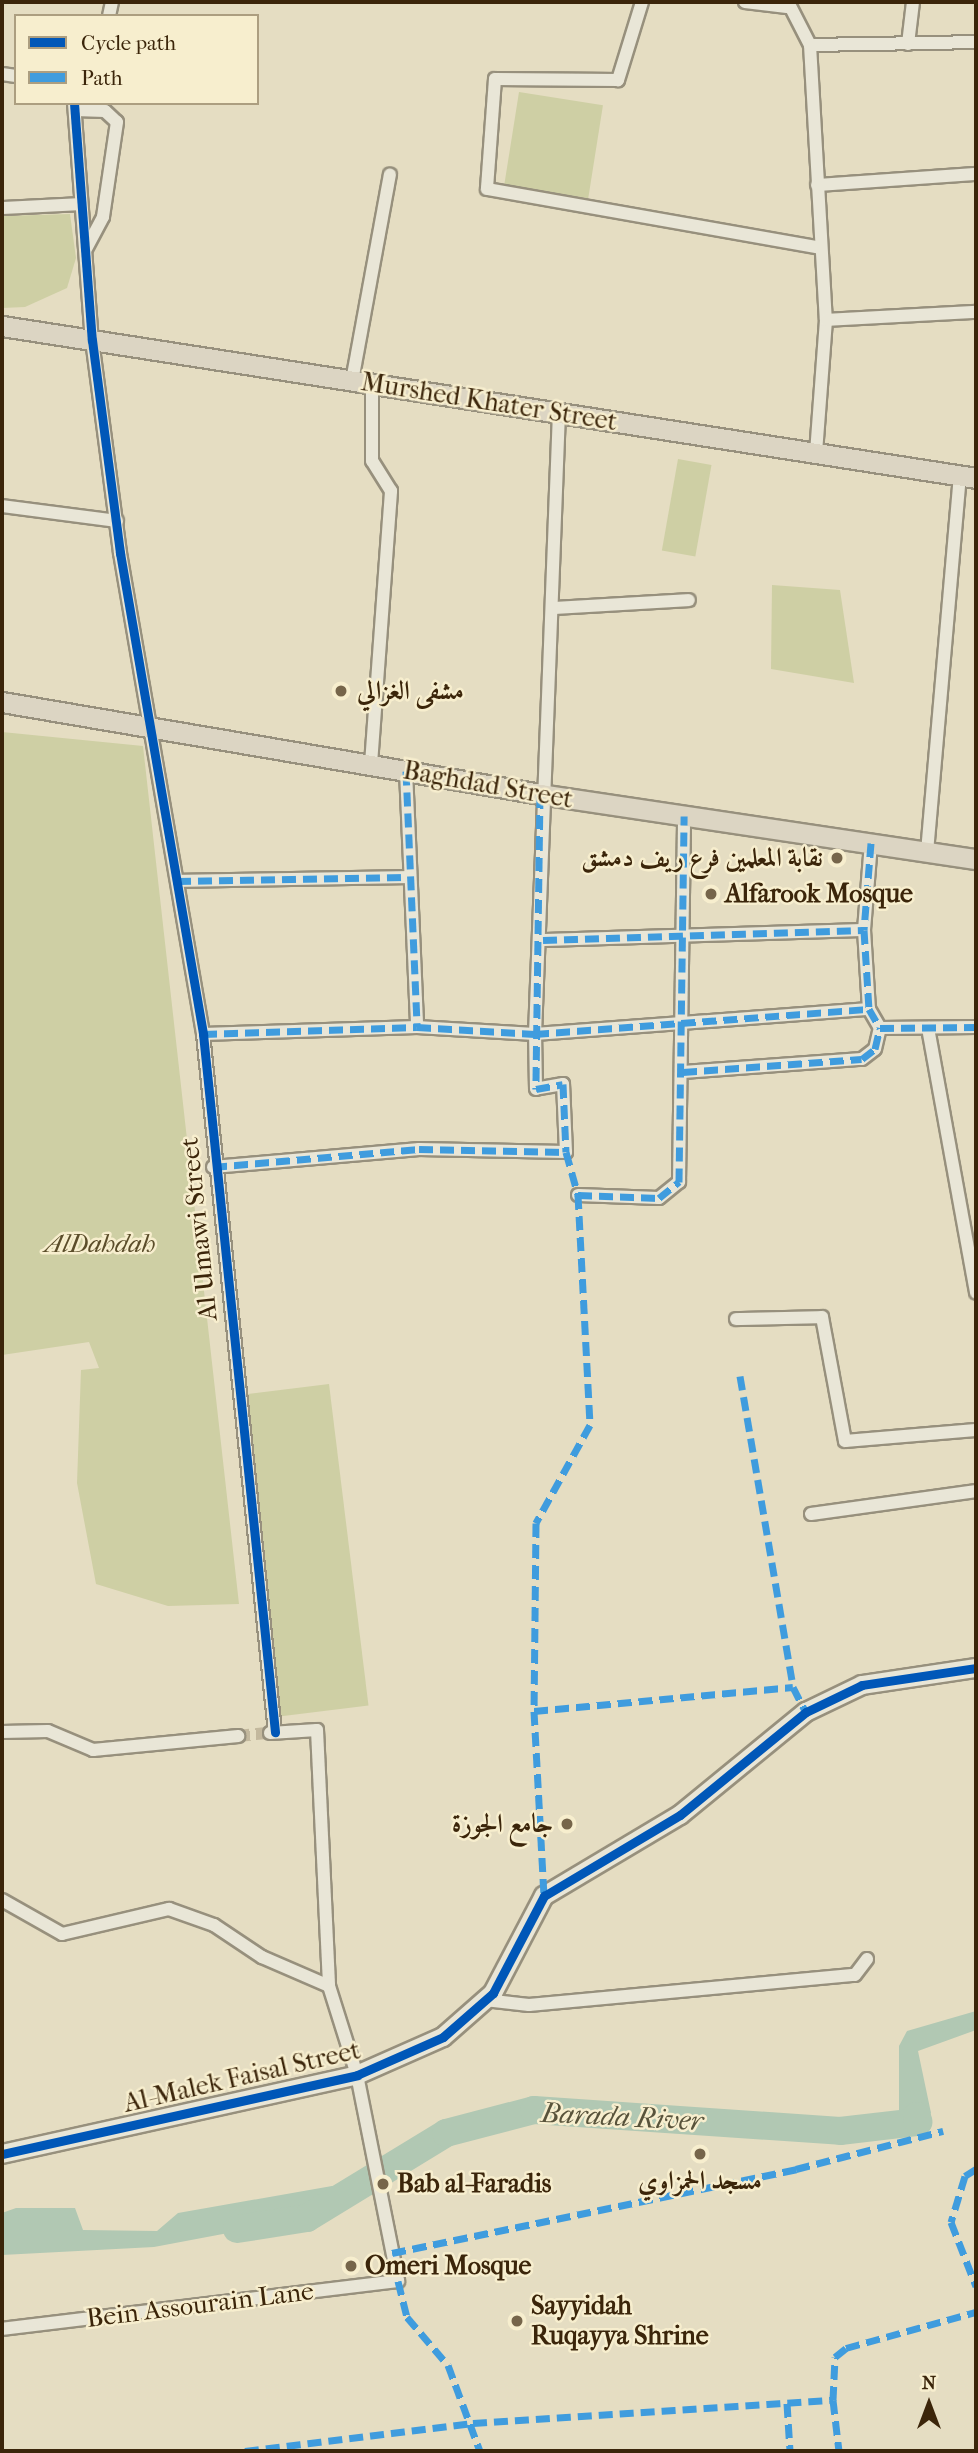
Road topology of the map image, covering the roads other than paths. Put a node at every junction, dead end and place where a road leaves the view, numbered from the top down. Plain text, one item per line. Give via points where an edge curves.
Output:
1 (642, 2) edge
2 (745, 2) edge
3 (913, 2) edge
4 (788, 5) edge
5 (976, 43) edge
6 (908, 44) junction
7 (810, 45) junction
8 (74, 106) edge
9 (390, 174) dead end
10 (976, 174) edge
11 (817, 185) junction
12 (80, 204) junction
13 (2, 208) edge
14 (820, 248) junction
15 (86, 249) junction
16 (976, 312) edge
17 (826, 320) junction
18 (2, 326) edge
19 (92, 340) junction
20 (352, 381) junction
21 (373, 384) junction
22 (559, 413) junction
23 (816, 453) junction
24 (968, 477) edge
25 (2, 506) edge
26 (117, 521) junction
27 (689, 600) dead end
28 (556, 608) junction
29 (2, 702) edge
30 (149, 724) junction
31 (371, 764) junction
32 (406, 771) junction
33 (540, 794) junction
34 (684, 816) junction
35 (871, 843) junction
36 (928, 852) junction
37 (976, 859) edge
38 (406, 877) junction
39 (177, 881) junction
40 (864, 930) junction
41 (543, 940) junction
42 (684, 940) junction
43 (869, 1009) junction
44 (682, 1023) junction
45 (417, 1027) junction
46 (976, 1027) edge
47 (880, 1028) junction
48 (928, 1028) junction
49 (203, 1034) junction
50 (535, 1034) junction
51 (683, 1072) junction
52 (213, 1167) junction
53 (578, 1195) dead end
54 (975, 1271) edge
55 (976, 1293) edge
56 (736, 1318) dead end
57 (976, 1430) edge
58 (976, 1491) edge
59 (811, 1514) dead end
60 (976, 1668) edge
61 (2, 1732) edge
62 (237, 1736) tunnel mouth
63 (2, 1900) edge
64 (867, 1959) dead end
65 (329, 1986) junction
66 (485, 2000) junction
67 (357, 2075) junction
68 (2, 2154) edge
69 (2, 2329) edge

1 - 14 street via 618,80 495,79 487,189
2 - 4 street
3 - 6 street
4 - 7 street
5 - 6 street
6 - 7 street
7 - 11 street
8 - 12 street, Al Umawi Street
8 - 15 street via 105,111 117,122 103,217
9 - 20 street
10 - 11 street
11 - 14 street
12 - 13 street
12 - 15 street, Al Umawi Street
14 - 17 street
15 - 19 street, Al Umawi Street
16 - 17 street
17 - 23 street
18 - 19 main road, Murshed Khater Street
19 - 20 main road, Murshed Khater Street
19 - 26 street, Al Umawi Street
20 - 21 main road, Murshed Khater Street
21 - 22 main road, Murshed Khater Street
21 - 31 street via 372,461 391,491
22 - 23 main road, Murshed Khater Street
22 - 28 street
23 - 24 main road, Murshed Khater Street
24 - 36 street
25 - 26 street
26 - 30 street, Al Umawi Street
27 - 28 street
28 - 33 street
29 - 30 main road, Baghdad Street
30 - 31 main road, Baghdad Street
30 - 39 street, Al Umawi Street
31 - 32 main road, Baghdad Street
32 - 33 main road, Baghdad Street
32 - 38 street
33 - 34 main road, Baghdad Street
33 - 41 street
34 - 35 main road, Baghdad Street
34 - 42 street
35 - 36 main road, Baghdad Street
35 - 40 street
36 - 37 main road, Baghdad Street
38 - 39 street
38 - 45 street
39 - 49 street, Al Umawi Street
40 - 42 street
40 - 43 street
41 - 42 street
41 - 50 street
42 - 44 street
43 - 44 street
43 - 47 street
44 - 50 street
44 - 51 street
45 - 49 street
45 - 50 street
46 - 48 street
47 - 48 street
47 - 51 street via 875,1049 862,1059
48 - 54 street
49 - 52 street, Al Umawi Street
50 - 52 street via 536,1089 563,1084 566,1152 419,1149
51 - 53 street via 675,1191 659,1198
52 - 65 street, Al Umawi Street via 272,1733 317,1730
54 - 55 street
56 - 57 street via 822,1317 845,1441
58 - 59 street
60 - 66 street, Al-Malek Faisal Street via 862,1685 806,1712 680,1815 544,1896
61 - 62 street via 48,1731 93,1750
63 - 65 street via 62,1934 169,1909 214,1925 262,1957
64 - 66 street via 855,1975 529,2005
65 - 67 street
66 - 67 street, Al-Malek Faisal Street via 443,2038
67 - 68 street, Al-Malek Faisal Street
67 - 69 street, Bein Assourain Lane via 398,2281

